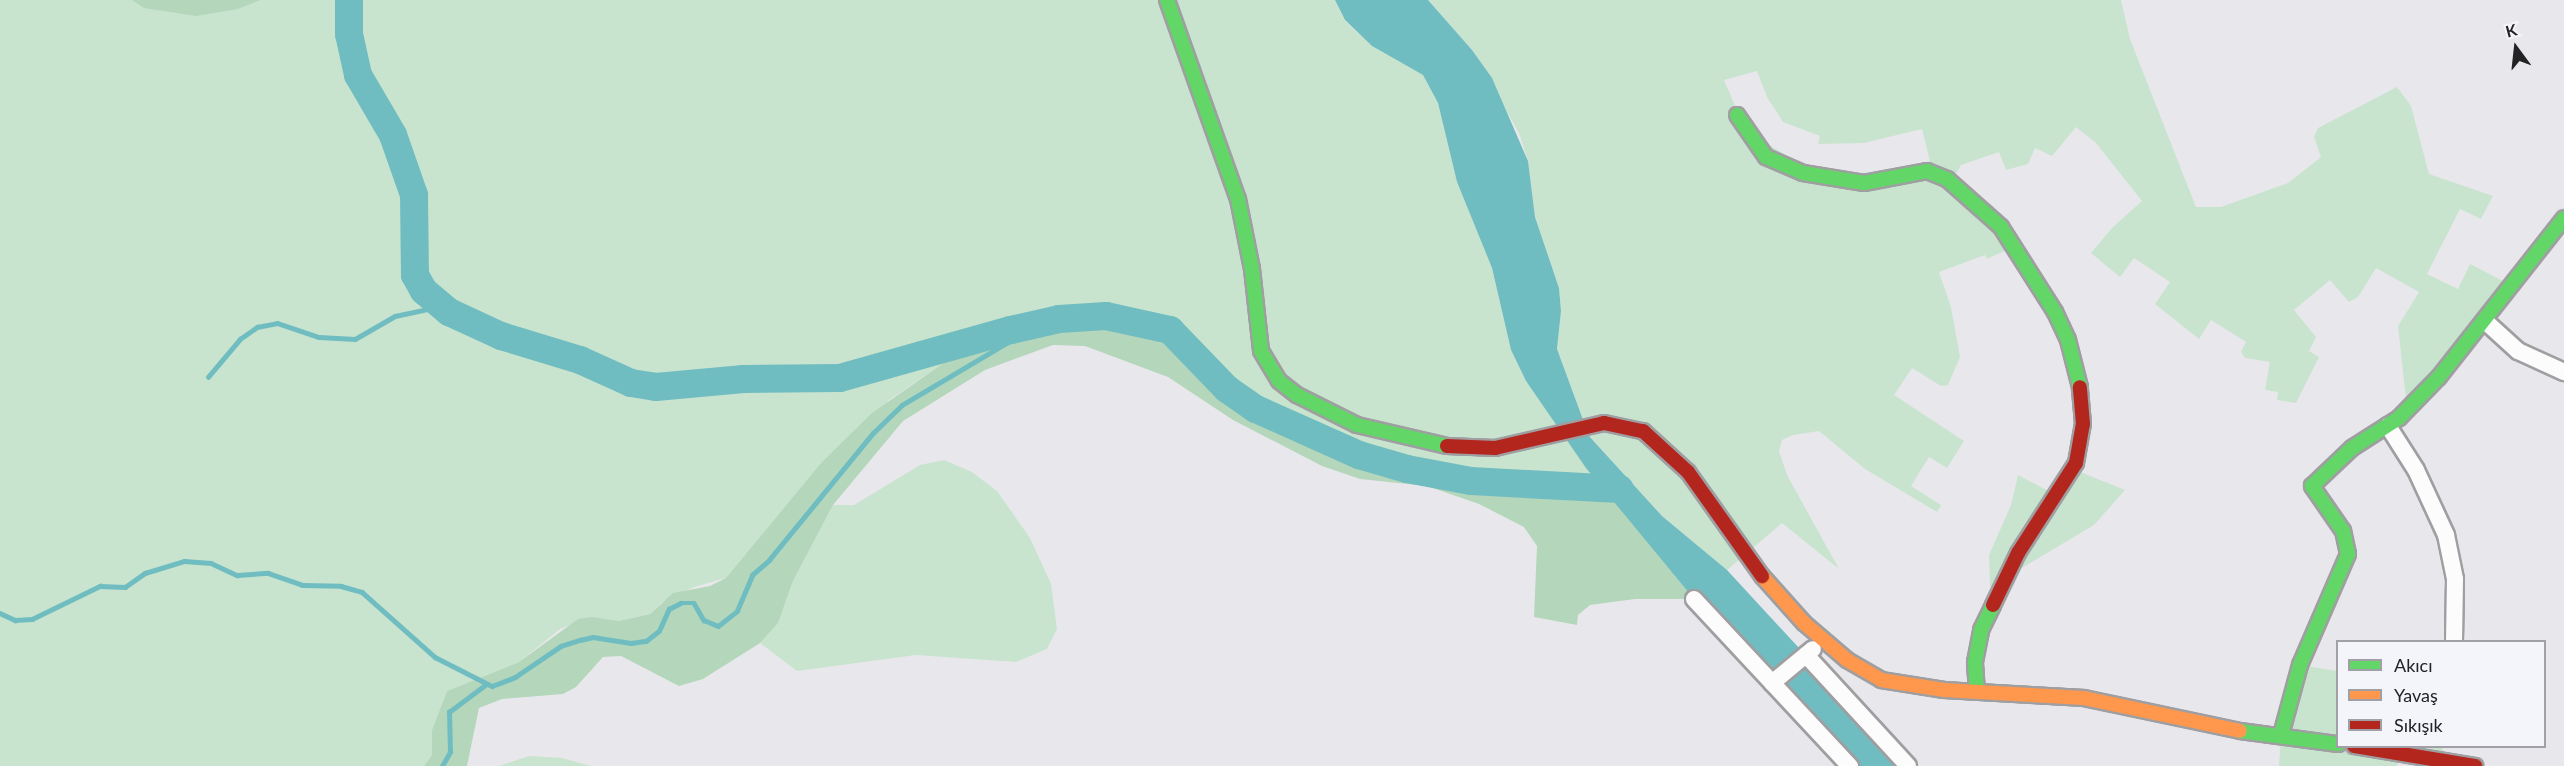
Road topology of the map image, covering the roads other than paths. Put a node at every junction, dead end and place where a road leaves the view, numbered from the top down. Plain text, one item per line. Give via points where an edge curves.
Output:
1 (1167, 0) edge
2 (1737, 116) dead end
3 (2564, 218) edge
4 (2485, 321) junction
5 (2564, 372) edge
6 (2388, 426) junction
7 (1694, 599) dead end
8 (1823, 640) junction
9 (2454, 640) edge
10 (1802, 658) junction
11 (1776, 680) junction
12 (1977, 692) junction
13 (2281, 735) junction
14 (2336, 744) edge
15 (2369, 748) edge
16 (2443, 753) edge
17 (1850, 766) edge
18 (1908, 766) edge
19 (2475, 766) edge

1 - 8 street via 1238,199 1252,269 1257,335 1279,381 1313,404 1357,425 1438,446 1495,448 1604,423 1643,431 1688,472 1780,598
2 - 12 street via 1766,157 1803,173 1845,182 1880,181 1916,171 1947,179 2001,227 2055,312 2068,340 2079,380 2083,424 2076,463 2056,500 2018,553 1981,630 1974,662
3 - 4 street
4 - 5 street via 2528,357
4 - 6 street via 2439,376
6 - 9 street via 2416,470 2446,535 2455,579
6 - 13 street via 2352,448 2312,486 2343,531 2348,554 2300,664
7 - 11 street
8 - 10 street
8 - 12 street via 1881,680
10 - 11 street
10 - 18 street
11 - 17 street
12 - 13 street via 2084,698 2212,727
13 - 14 street
15 - 16 street
16 - 19 street

